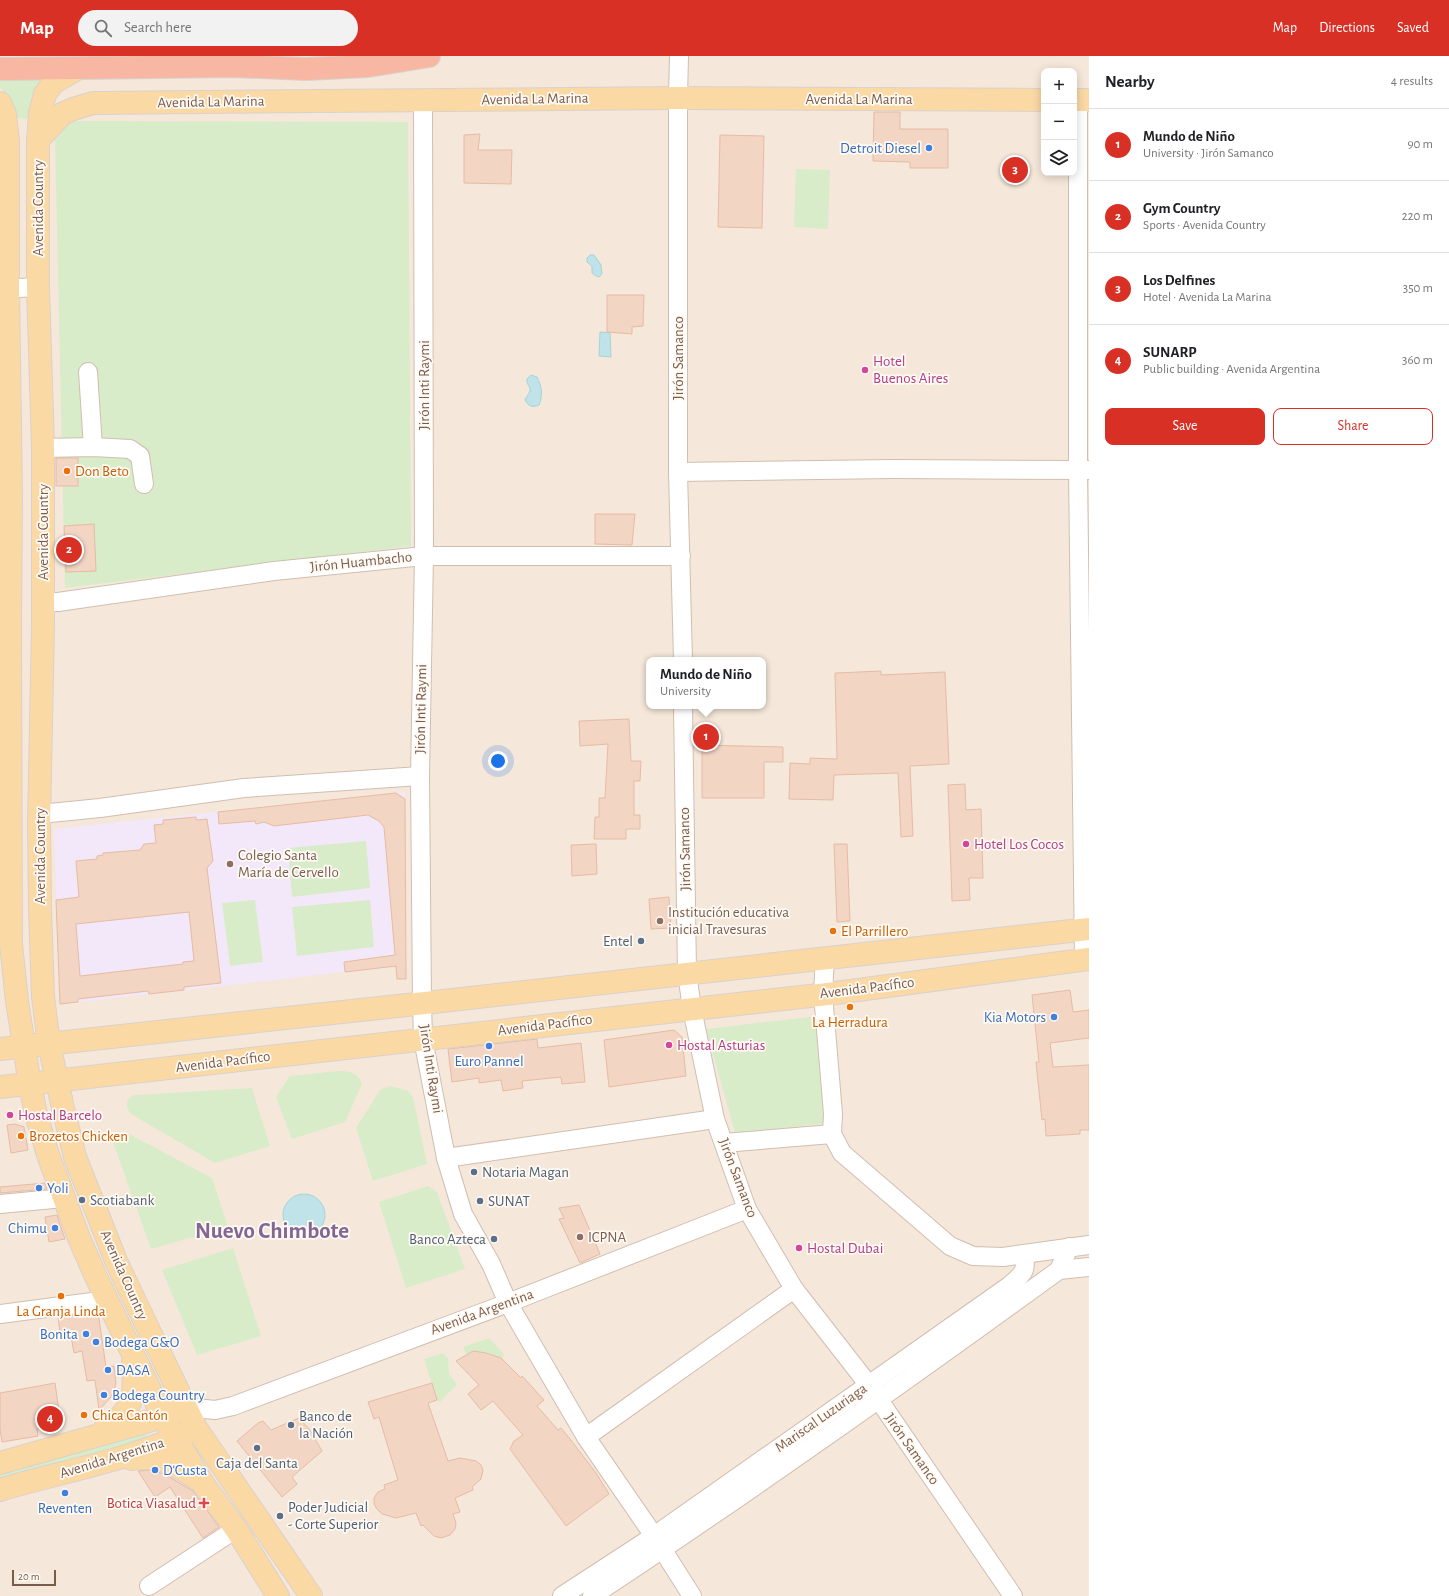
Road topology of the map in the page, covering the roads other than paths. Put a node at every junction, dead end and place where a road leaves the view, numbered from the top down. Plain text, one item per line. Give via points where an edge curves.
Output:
1 (261, 56) edge
2 (429, 56) edge
3 (680, 56) edge
4 (233, 66) junction
5 (0, 69) edge
6 (78, 69) junction
7 (678, 98) junction
8 (1041, 100) edge
9 (1080, 100) edge
10 (423, 101) junction
11 (0, 103) edge
12 (4, 132) edge
13 (38, 140) junction
14 (8, 208) junction
15 (39, 211) junction
16 (38, 287) junction
17 (4, 288) edge
18 (88, 372) dead end
19 (93, 446) junction
20 (43, 448) junction
21 (1084, 470) edge
22 (678, 472) junction
23 (144, 484) dead end
24 (11, 498) junction
25 (43, 498) junction
26 (424, 556) junction
27 (681, 556) junction
28 (43, 602) junction
29 (5, 610) edge
30 (682, 657) edge
31 (683, 709) edge
32 (10, 713) junction
33 (42, 713) junction
34 (420, 776) junction
35 (40, 814) junction
36 (1086, 929) edge
37 (825, 957) junction
38 (1086, 959) edge
39 (687, 973) junction
40 (823, 994) junction
41 (422, 1004) junction
42 (692, 1009) junction
43 (423, 1039) junction
44 (49, 1044) junction
45 (24, 1046) junction
46 (0, 1048) edge
47 (57, 1082) junction
48 (30, 1085) junction
49 (0, 1087) edge
50 (715, 1119) junction
51 (832, 1134) junction
52 (724, 1143) junction
53 (446, 1158) junction
54 (64, 1198) junction
55 (0, 1204) edge
56 (747, 1208) junction
57 (1089, 1245) edge
58 (1069, 1247) junction
59 (1024, 1254) junction
60 (1089, 1267) edge
61 (1059, 1270) junction
62 (794, 1289) junction
63 (107, 1300) junction
64 (508, 1303) junction
65 (0, 1314) edge
66 (133, 1351) junction
67 (868, 1384) junction
68 (879, 1400) junction
69 (186, 1407) junction
70 (215, 1410) junction
71 (163, 1417) junction
72 (196, 1428) junction
73 (97, 1435) junction
74 (586, 1437) junction
75 (175, 1438) junction
76 (116, 1459) junction
77 (0, 1463) edge
78 (202, 1482) junction
79 (0, 1490) edge
80 (236, 1529) junction
81 (658, 1543) junction
82 (148, 1586) dead end
83 (278, 1596) edge
84 (311, 1596) edge
85 (562, 1596) edge
86 (592, 1596) edge
87 (692, 1596) edge
88 (1013, 1596) edge

1 - 4 highway
2 - 4 highway via 368,66 306,69
3 - 7 street, Jirón Samanco
4 - 6 highway
5 - 6 highway
6 - 13 main road, Avenida Country via 53,83 45,94 40,113
7 - 8 main road, Avenida La Marina
7 - 10 main road, Avenida La Marina
7 - 22 street, Jirón Samanco
9 - 21 street
10 - 13 main road, Avenida La Marina via 93,103 62,114
10 - 26 street, Jirón Inti Raymi
11 - 12 main road, Avenida Country via 5,114
12 - 14 main road, Avenida Country
13 - 15 main road, Avenida Country
14 - 15 main road via 14,219 20,223 31,220
14 - 17 main road, Avenida Country
15 - 16 main road, Avenida Country
16 - 17 street
16 - 20 main road, Avenida Country
17 - 24 main road, Avenida Country
18 - 19 street
19 - 20 street
19 - 23 street via 130,449 140,456
20 - 25 main road, Avenida Country
21 - 22 street
21 - 36 street
22 - 27 street, Jirón Samanco
24 - 25 main road
24 - 29 main road, Avenida Country
25 - 28 main road, Avenida Country
26 - 27 street, Jirón Huambacho
26 - 28 street, Jirón Huambacho via 274,571
26 - 34 street, Jirón Inti Raymi
27 - 30 street, Jirón Samanco
28 - 33 main road, Avenida Country
29 - 32 main road, Avenida Country
31 - 39 street, Jirón Samanco
32 - 33 main road
32 - 45 main road, Avenida Country via 11,944
33 - 35 main road, Avenida Country
34 - 35 street via 244,788
34 - 41 street, Jirón Inti Raymi
35 - 44 main road, Avenida Country via 43,997
36 - 37 main road
36 - 38 street
37 - 39 main road
37 - 40 street
38 - 40 main road, Avenida Pacífico
39 - 41 main road
39 - 42 street, Jirón Samanco
40 - 42 main road, Avenida Pacífico
40 - 51 street via 833,1114
41 - 43 street, Jirón Inti Raymi
41 - 44 main road
42 - 43 main road, Avenida Pacífico
42 - 50 street, Jirón Samanco
43 - 47 main road, Avenida Pacífico
43 - 53 street, Jirón Inti Raymi
44 - 45 main road
44 - 47 main road, Avenida Country
45 - 46 main road
45 - 48 main road, Avenida Country
47 - 48 main road, Avenida Pacífico
47 - 69 main road, Avenida Country via 75,1157 90,1196 116,1261
48 - 49 main road, Avenida Pacífico
48 - 54 main road, Avenida Country via 48,1155
50 - 52 street, Jirón Samanco
50 - 53 street
51 - 52 street
51 - 59 street via 842,1153 950,1246 973,1256 1003,1257
52 - 56 street, Jirón Samanco
53 - 64 street, Jirón Inti Raymi via 463,1214 491,1264
54 - 55 street
54 - 63 main road, Avenida Country
56 - 62 street, Jirón Samanco
56 - 64 street, Avenida Argentina
57 - 58 street
58 - 59 street
58 - 61 street
59 - 67 street, Mariscal Luzuriaga via 1026,1267 1021,1276
60 - 61 street
61 - 68 street, Mariscal Luzuriaga
62 - 67 street, Jirón Samanco
62 - 74 street
63 - 65 street
63 - 66 main road, Avenida Country
64 - 70 street, Avenida Argentina via 233,1406
64 - 74 street, Jirón Inti Raymi
66 - 71 main road, Avenida Country
66 - 73 main road via 134,1387 130,1402 124,1414
67 - 68 street, Jirón Samanco
67 - 81 street, Mariscal Luzuriaga
68 - 81 street, Mariscal Luzuriaga
68 - 88 street, Jirón Samanco
69 - 70 street, Avenida Argentina
69 - 71 main road, Avenida Argentina
69 - 72 main road, Avenida Country
70 - 72 street, Avenida Argentina
71 - 73 main road, Avenida Argentina
71 - 75 main road, Avenida Country
72 - 75 main road, Avenida Argentina
72 - 84 main road, Avenida Country
73 - 77 main road, Avenida Argentina
74 - 81 street, Jirón Inti Raymi
75 - 76 main road, Avenida Argentina
75 - 78 main road, Avenida Country
76 - 78 main road via 154,1458 180,1468
76 - 79 main road, Avenida Argentina
78 - 80 main road, Avenida Country
80 - 82 street
80 - 83 main road, Avenida Country
81 - 85 street, Mariscal Luzuriaga
81 - 86 street, Mariscal Luzuriaga
81 - 87 street, Jirón Inti Raymi

